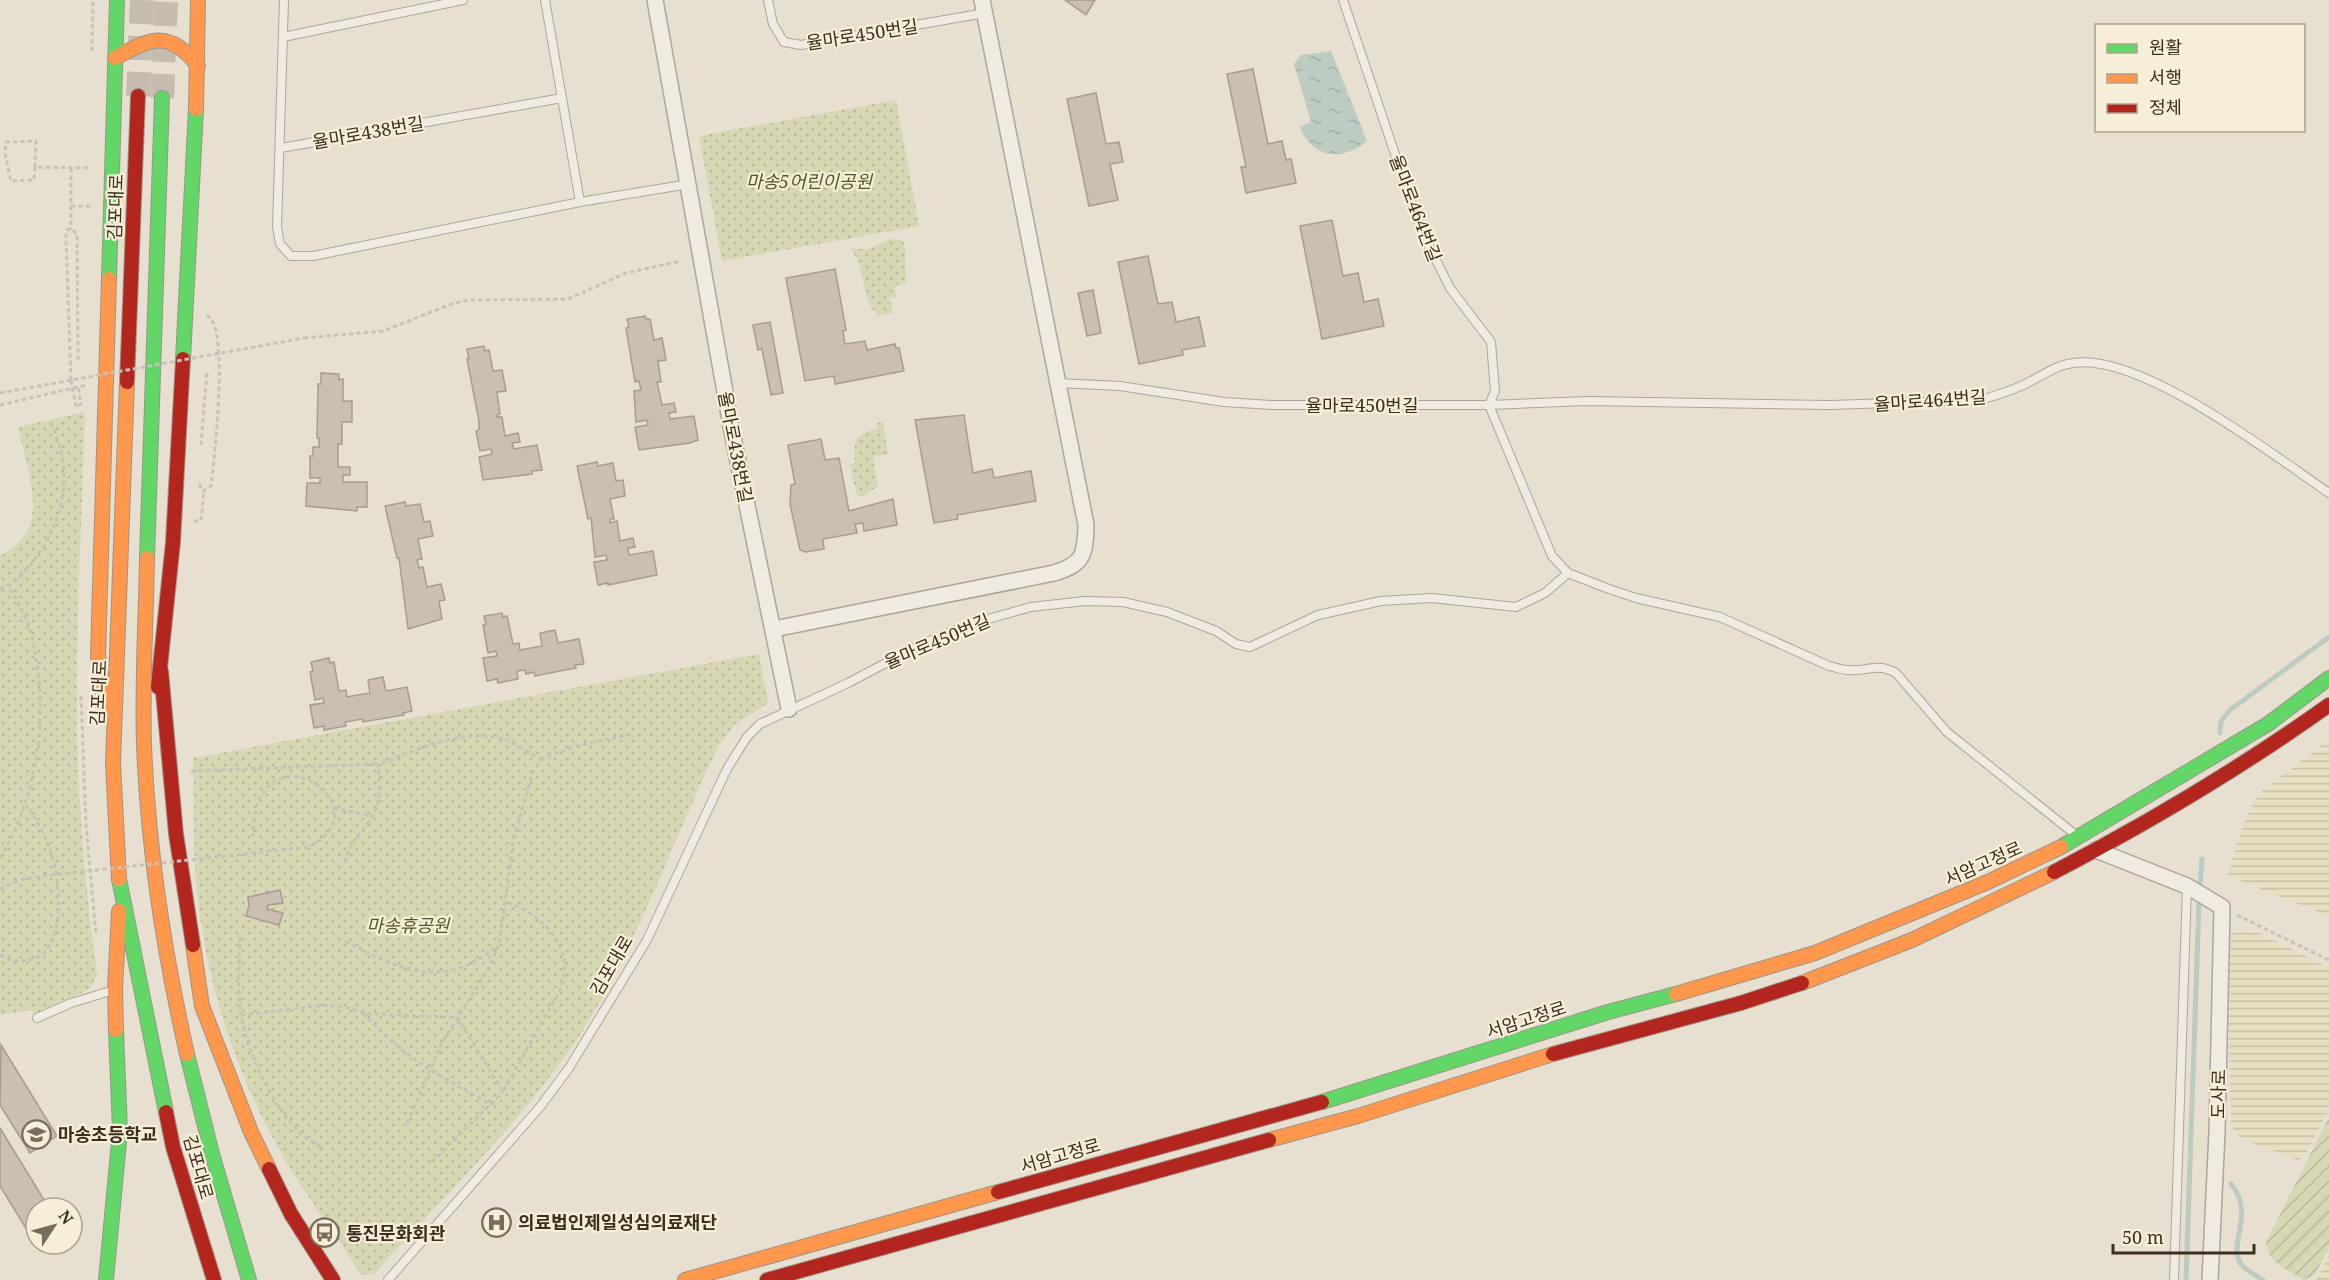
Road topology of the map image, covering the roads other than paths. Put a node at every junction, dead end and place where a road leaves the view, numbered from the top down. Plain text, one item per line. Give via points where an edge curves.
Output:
1 (117, 0) edge
2 (198, 0) edge
3 (284, 0) edge
4 (463, 0) edge
5 (545, 0) edge
6 (655, 0) edge
7 (768, 0) edge
8 (1343, 0) edge
9 (984, 7) edge
10 (283, 37) junction
11 (116, 58) junction
12 (198, 66) junction
13 (138, 96) tunnel mouth
14 (162, 98) tunnel mouth
15 (562, 98) junction
16 (281, 148) junction
17 (688, 184) junction
18 (580, 202) junction
19 (1058, 383) junction
20 (1489, 405) junction
21 (2329, 493) edge
22 (1568, 573) junction
23 (774, 629) junction
24 (161, 671) junction
25 (2329, 678) edge
26 (2329, 705) edge
27 (789, 709) junction
28 (113, 763) junction
29 (145, 764) junction
30 (2080, 838) junction
31 (2096, 850) junction
32 (2187, 886) junction
33 (120, 892) junction
34 (115, 989) junction
35 (37, 1018) dead end
36 (106, 1280) edge
37 (214, 1280) edge
38 (249, 1280) edge
39 (333, 1280) edge
40 (388, 1280) edge
41 (685, 1280) edge
42 (767, 1280) edge
43 (2174, 1280) edge
44 (2210, 1280) edge

1 - 11 main road
2 - 12 main road
3 - 10 lane
4 - 10 lane
5 - 15 lane
6 - 17 street, 율마로438번길
7 - 9 lane, 율마로450번길 via 773,24 784,42 801,45
8 - 20 lane, 율마로464번길 via 1420,228 1450,288 1491,342 1495,390
9 - 19 street, 율마로450번길
10 - 16 lane
11 - 12 main road via 141,43 169,40 182,46
11 - 28 main road via 98,656
12 - 24 main road via 173,542
13 - 28 main road, 김포대로
14 - 29 main road, 김포대로 via 147,532
15 - 16 lane, 율마로438번길
15 - 18 lane
16 - 18 lane via 277,227 280,244 291,256 313,256
17 - 18 lane
17 - 23 street, 율마로438번길 via 733,437
19 - 20 lane, 율마로450번길 via 1120,386 1272,405
19 - 23 street, 율마로450번길 via 1086,525 1085,550 1074,567
20 - 21 lane, 율마로464번길 via 1587,401 1831,405 1980,400 2003,394 2054,368 2091,362 2138,375 2181,397 2238,430
20 - 22 lane via 1552,556
22 - 27 lane, 율마로450번길 via 1545,593 1516,607 1432,598 1381,601 1318,615 1250,646 1236,644 1216,631 1167,612 1123,602 1085,601 1031,607 967,625
22 - 30 lane via 1636,598 1720,617 1828,666 1847,670 1885,667 1909,685 1947,732
23 - 27 street, 율마로438번길
24 - 29 main road
24 - 39 main road via 176,834 202,1006 259,1150 291,1214
25 - 30 main road, 서암고정로 via 2268,724
26 - 31 main road via 2287,735
27 - 40 lane, 김포대로 via 760,724 738,750 647,940 569,1068 540,1107
28 - 33 main road, 김포대로
29 - 38 main road, 김포대로 via 155,874 171,970 198,1103
30 - 31 lane
30 - 41 main road, 서암고정로 via 1988,882 1815,953 1743,976 1608,1012 1353,1093
31 - 32 street
31 - 42 main road via 1912,940 1834,972 1741,1003 1596,1040 1358,1116
32 - 43 lane
32 - 44 street, 도사로 via 2222,907
33 - 34 main road
33 - 37 main road, 김포대로 via 173,1147
34 - 35 lane
34 - 36 main road via 120,1131

